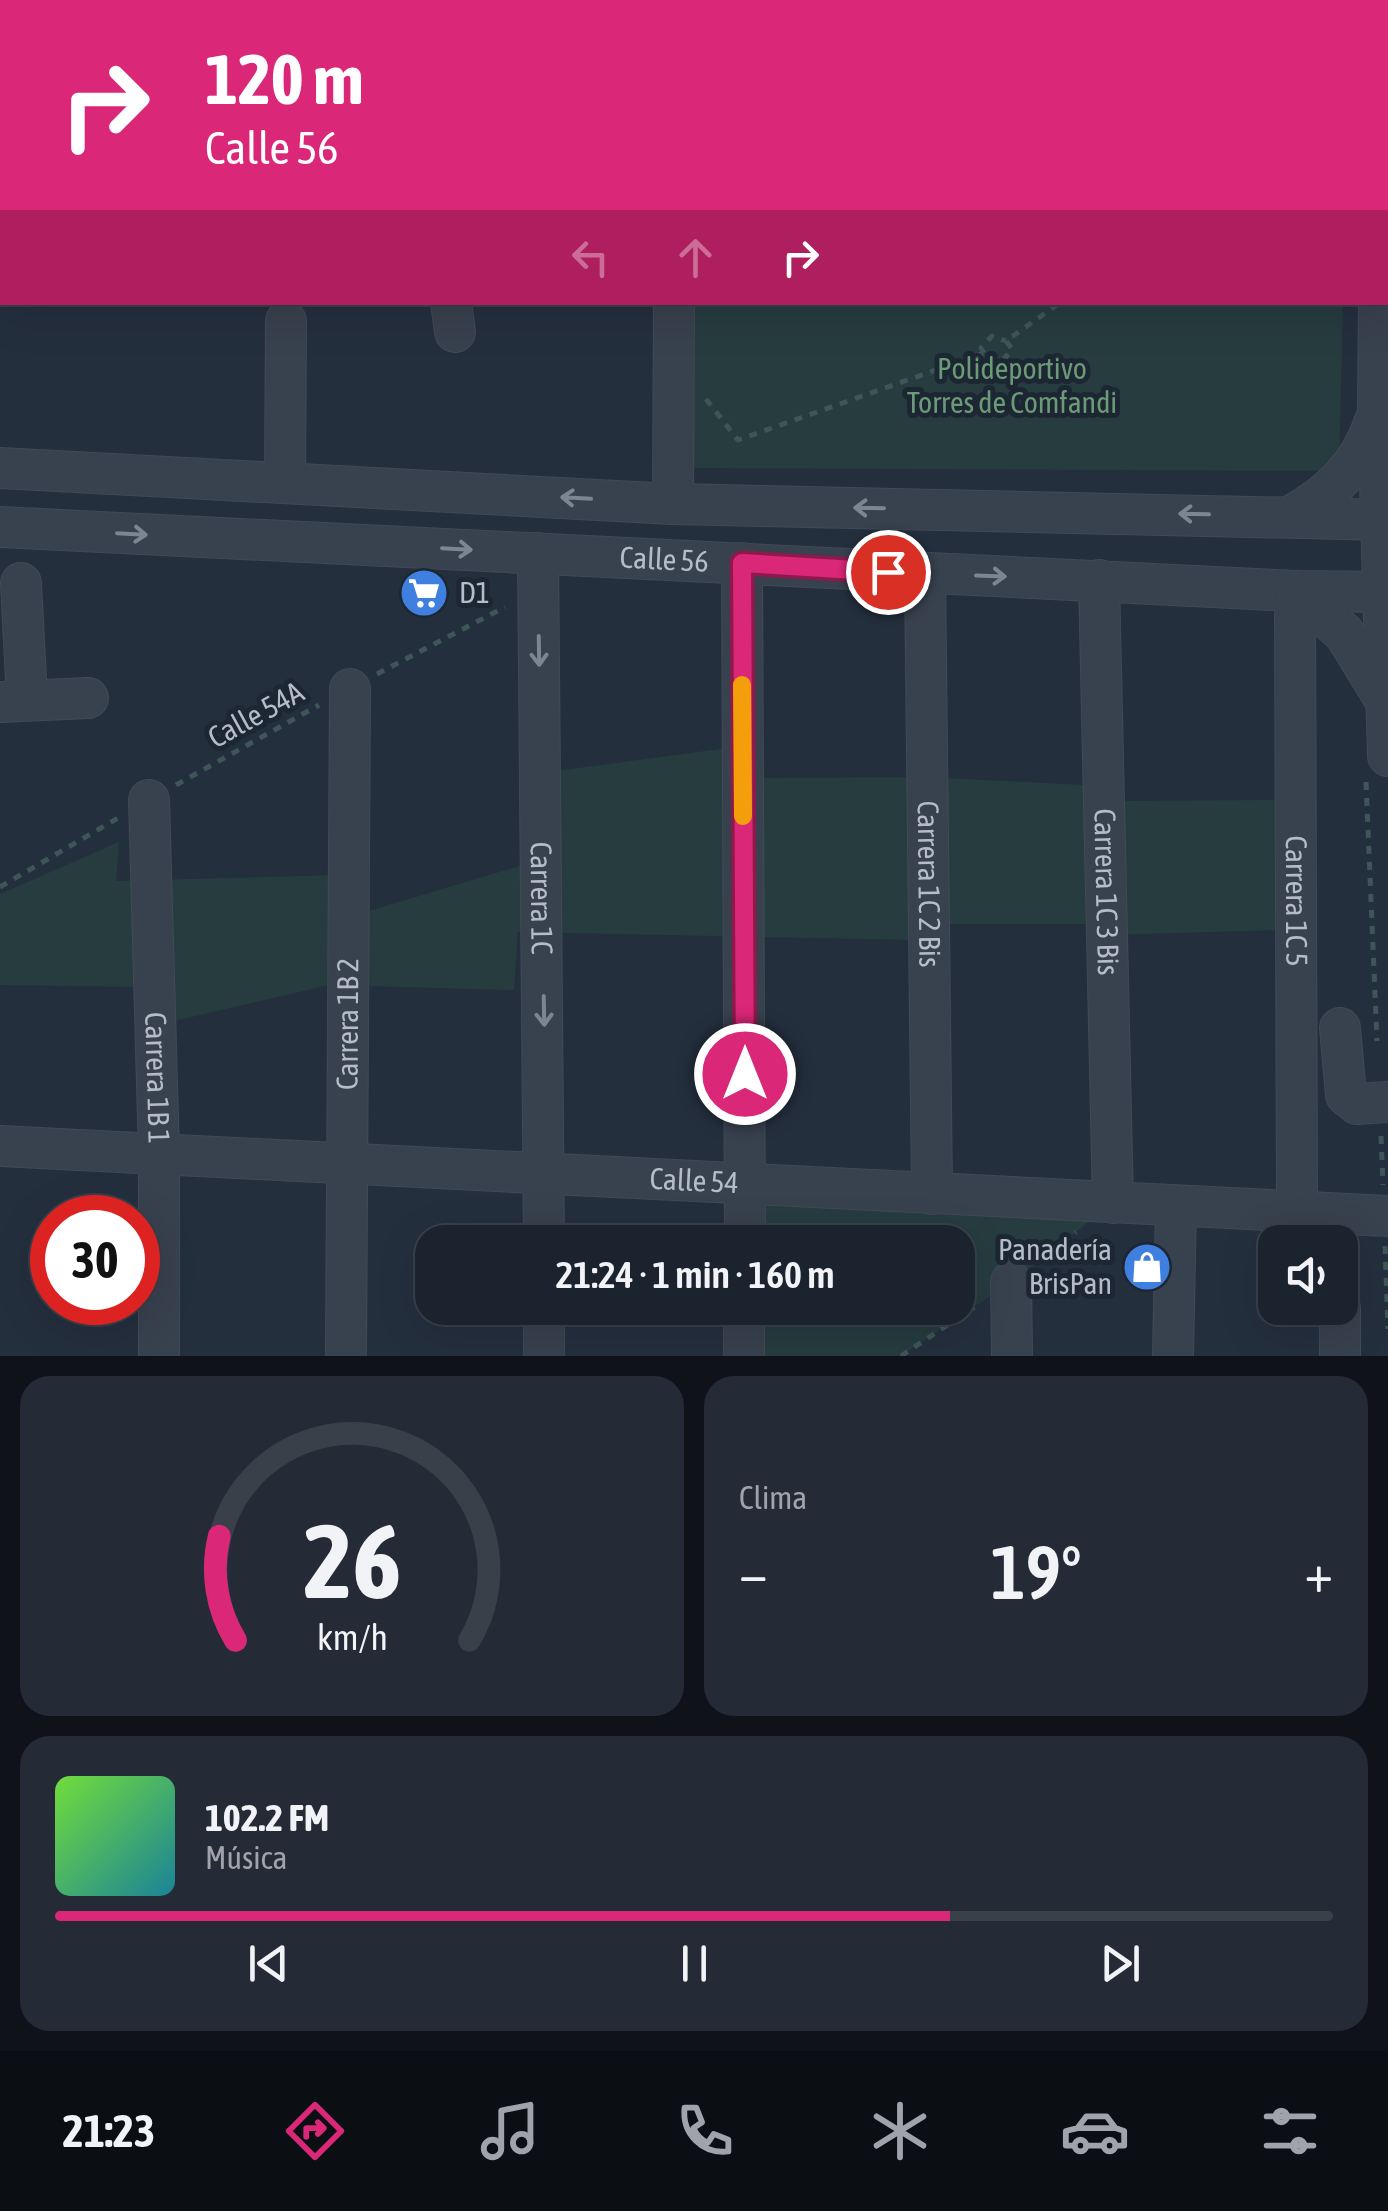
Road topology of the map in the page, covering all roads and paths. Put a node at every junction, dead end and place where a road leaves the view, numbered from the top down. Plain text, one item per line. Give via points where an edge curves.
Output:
1 (674, 305) edge
2 (1057, 305) edge
3 (1379, 305) edge
4 (286, 321) dead end
5 (1006, 341) junction
6 (674, 346) junction
7 (984, 353) junction
8 (1378, 412) junction
9 (0, 468) edge
10 (51, 473) junction
11 (285, 482) junction
12 (674, 504) junction
13 (1291, 516) junction
14 (1384, 520) edge
15 (0, 528) edge
16 (52, 530) junction
17 (604, 556) junction
18 (742, 563) junction
19 (538, 572) junction
20 (925, 574) junction
21 (1099, 580) junction
22 (21, 583) dead end
23 (1294, 591) junction
24 (1385, 592) edge
25 (350, 689) junction
26 (88, 698) dead end
27 (13, 700) edge
28 (1386, 702) edge
29 (1377, 765) edge
30 (149, 800) junction
31 (0, 887) edge
32 (1340, 1028) dead end
33 (1378, 1045) dead end
34 (1384, 1102) edge
35 (0, 1146) edge
36 (159, 1154) junction
37 (345, 1164) junction
38 (545, 1174) junction
39 (745, 1185) junction
40 (932, 1194) junction
41 (1114, 1203) junction
42 (1176, 1206) junction
43 (1298, 1211) junction
44 (1386, 1216) edge
45 (544, 1225) edge
46 (745, 1225) edge
47 (1011, 1282) dead end
48 (544, 1325) edge
49 (744, 1325) edge
50 (1340, 1325) edge
51 (1388, 1329) edge
52 (159, 1356) edge
53 (346, 1356) edge
54 (544, 1356) edge
55 (744, 1356) edge
56 (1012, 1356) edge
57 (1174, 1356) edge
58 (1340, 1356) edge

1 - 6 street
2 - 5 path
3 - 8 street
4 - 11 street
5 - 7 path via 992,336
5 - 7 path via 1012,349 1008,360
6 - 7 path via 684,370 738,440
6 - 12 street
8 - 13 street via 1345,476
8 - 14 street
9 - 10 street, Calle 56
10 - 11 street, Calle 56
10 - 16 street via 72,487 75,509
12 -> 11 street, Calle 56
13 -> 12 street, Calle 56
12 - 17 street via 636,544
13 - 14 street, Calle 56
14 - 24 street
15 - 16 street, Calle 56
16 -> 19 street, Calle 56
17 - 18 street, Calle 56
17 - 19 street, Calle 56
18 - 20 street, Calle 56
18 - 39 street
19 - 25 path, Calle 54A
19 -> 38 street, Carrera 1C
20 -> 21 street, Calle 56
20 - 40 street, Carrera 1C 2 Bis
21 - 23 street, Calle 56
21 - 41 street, Carrera 1C 3 Bis
22 - 27 street
23 - 24 street, Calle 56
23 - 28 street via 1344,633
23 - 43 street, Carrera 1C 5
24 - 28 street
25 - 30 path, Calle 54A
25 - 37 street, Carrera 1B 2
26 - 27 street
28 - 29 street
29 - 33 path
30 - 31 path, Calle 54A
30 - 36 street, Carrera 1B 1
32 - 34 street via 1346,1095 1358,1104
34 - 44 path
35 - 36 street, Calle 54
36 - 37 street, Calle 54
36 - 52 street, Carrera 1B 1
37 - 38 street, Calle 54
37 - 53 street, Carrera 1B 2
38 - 39 street, Calle 54
38 - 45 street, Carrera 1C
39 - 40 street, Calle 54
39 - 46 street
40 - 41 street, Calle 54
41 - 42 street, Calle 54
42 - 43 street, Calle 54
42 - 57 street
43 - 44 street, Calle 54
44 - 51 path
47 - 56 street
48 - 54 street
49 - 55 street
50 - 58 street

